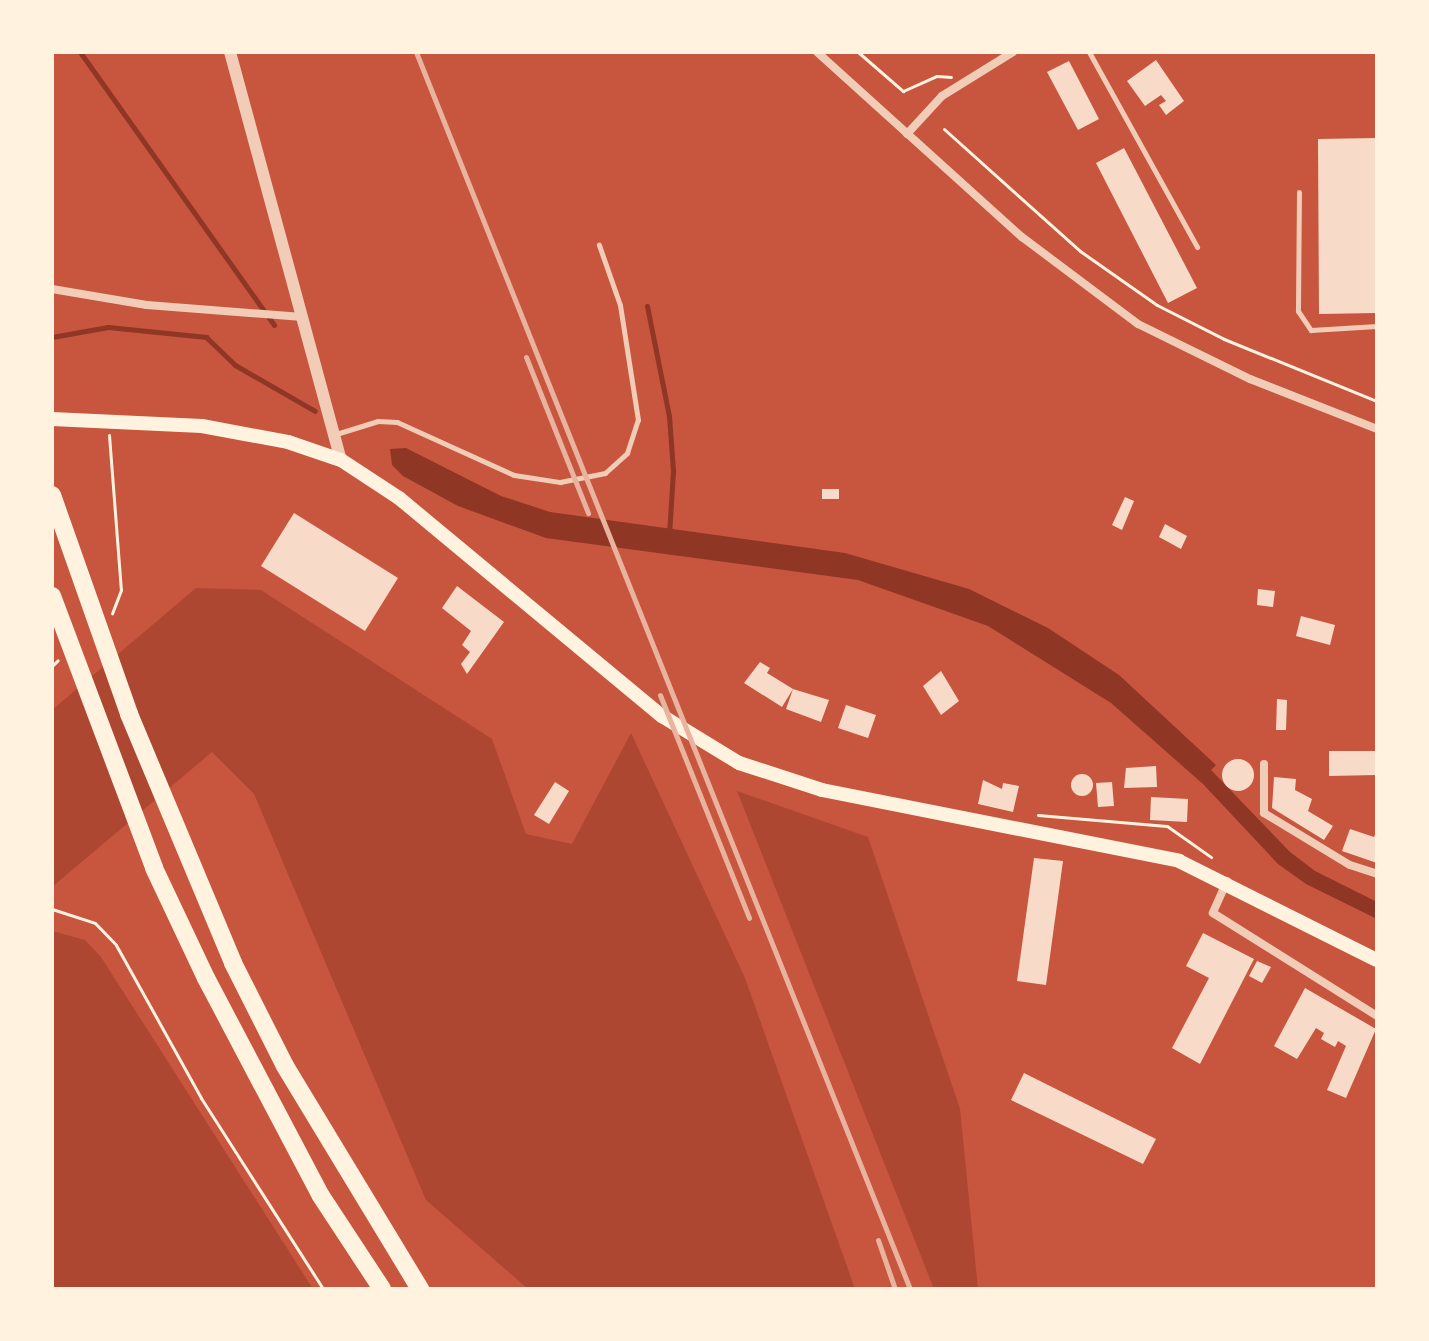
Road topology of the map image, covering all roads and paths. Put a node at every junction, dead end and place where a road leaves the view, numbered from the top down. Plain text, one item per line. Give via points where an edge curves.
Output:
1 (230, 52) edge
2 (817, 52) edge
3 (858, 52) edge
4 (1013, 52) edge
5 (1089, 52) edge
6 (951, 77) dead end
7 (944, 129) dead end
8 (907, 134) junction
9 (1299, 192) dead end
10 (599, 245) dead end
11 (1197, 247) dead end
12 (52, 289) edge
13 (304, 317) junction
14 (1377, 326) edge
15 (1377, 401) edge
16 (52, 419) edge
17 (109, 419) junction
18 (1377, 429) edge
19 (335, 434) junction
20 (341, 460) junction
21 (52, 495) edge
22 (52, 596) edge
23 (101, 623) dead end
24 (61, 658) dead end
25 (52, 666) edge
26 (1264, 764) dead end
27 (1033, 815) dead end
28 (1211, 857) dead end
29 (1377, 874) edge
30 (1227, 881) junction
31 (52, 909) edge
32 (1377, 960) edge
33 (1377, 1016) edge
34 (323, 1289) edge
35 (382, 1289) edge
36 (420, 1289) edge

1 - 13 street
2 - 8 street
3 - 6 path via 903,91 937,76
4 - 8 street via 942,96
5 - 11 lane
7 - 15 path via 1080,251 1157,305 1224,339
8 - 18 street via 1022,237 1138,324 1250,379
9 - 14 lane via 1298,311 1311,330
10 - 19 lane via 620,305 638,420 627,453 605,473 570,482 527,478 484,464 397,422 378,421
12 - 13 street
13 - 19 street
16 - 17 main road
17 - 20 main road via 252,434
17 - 23 path via 121,590 112,614
19 - 20 street
20 - 30 main road via 399,498 662,716 739,763 822,790 1146,851
21 - 36 highway via 186,857 285,1066
22 - 35 highway via 154,868 260,1087 321,1196
24 - 25 path
26 - 29 street via 1264,813 1350,865
27 - 28 path via 1167,826
30 - 32 main road
30 - 33 street via 1213,913
31 - 34 path via 95,923 116,945 201,1098

